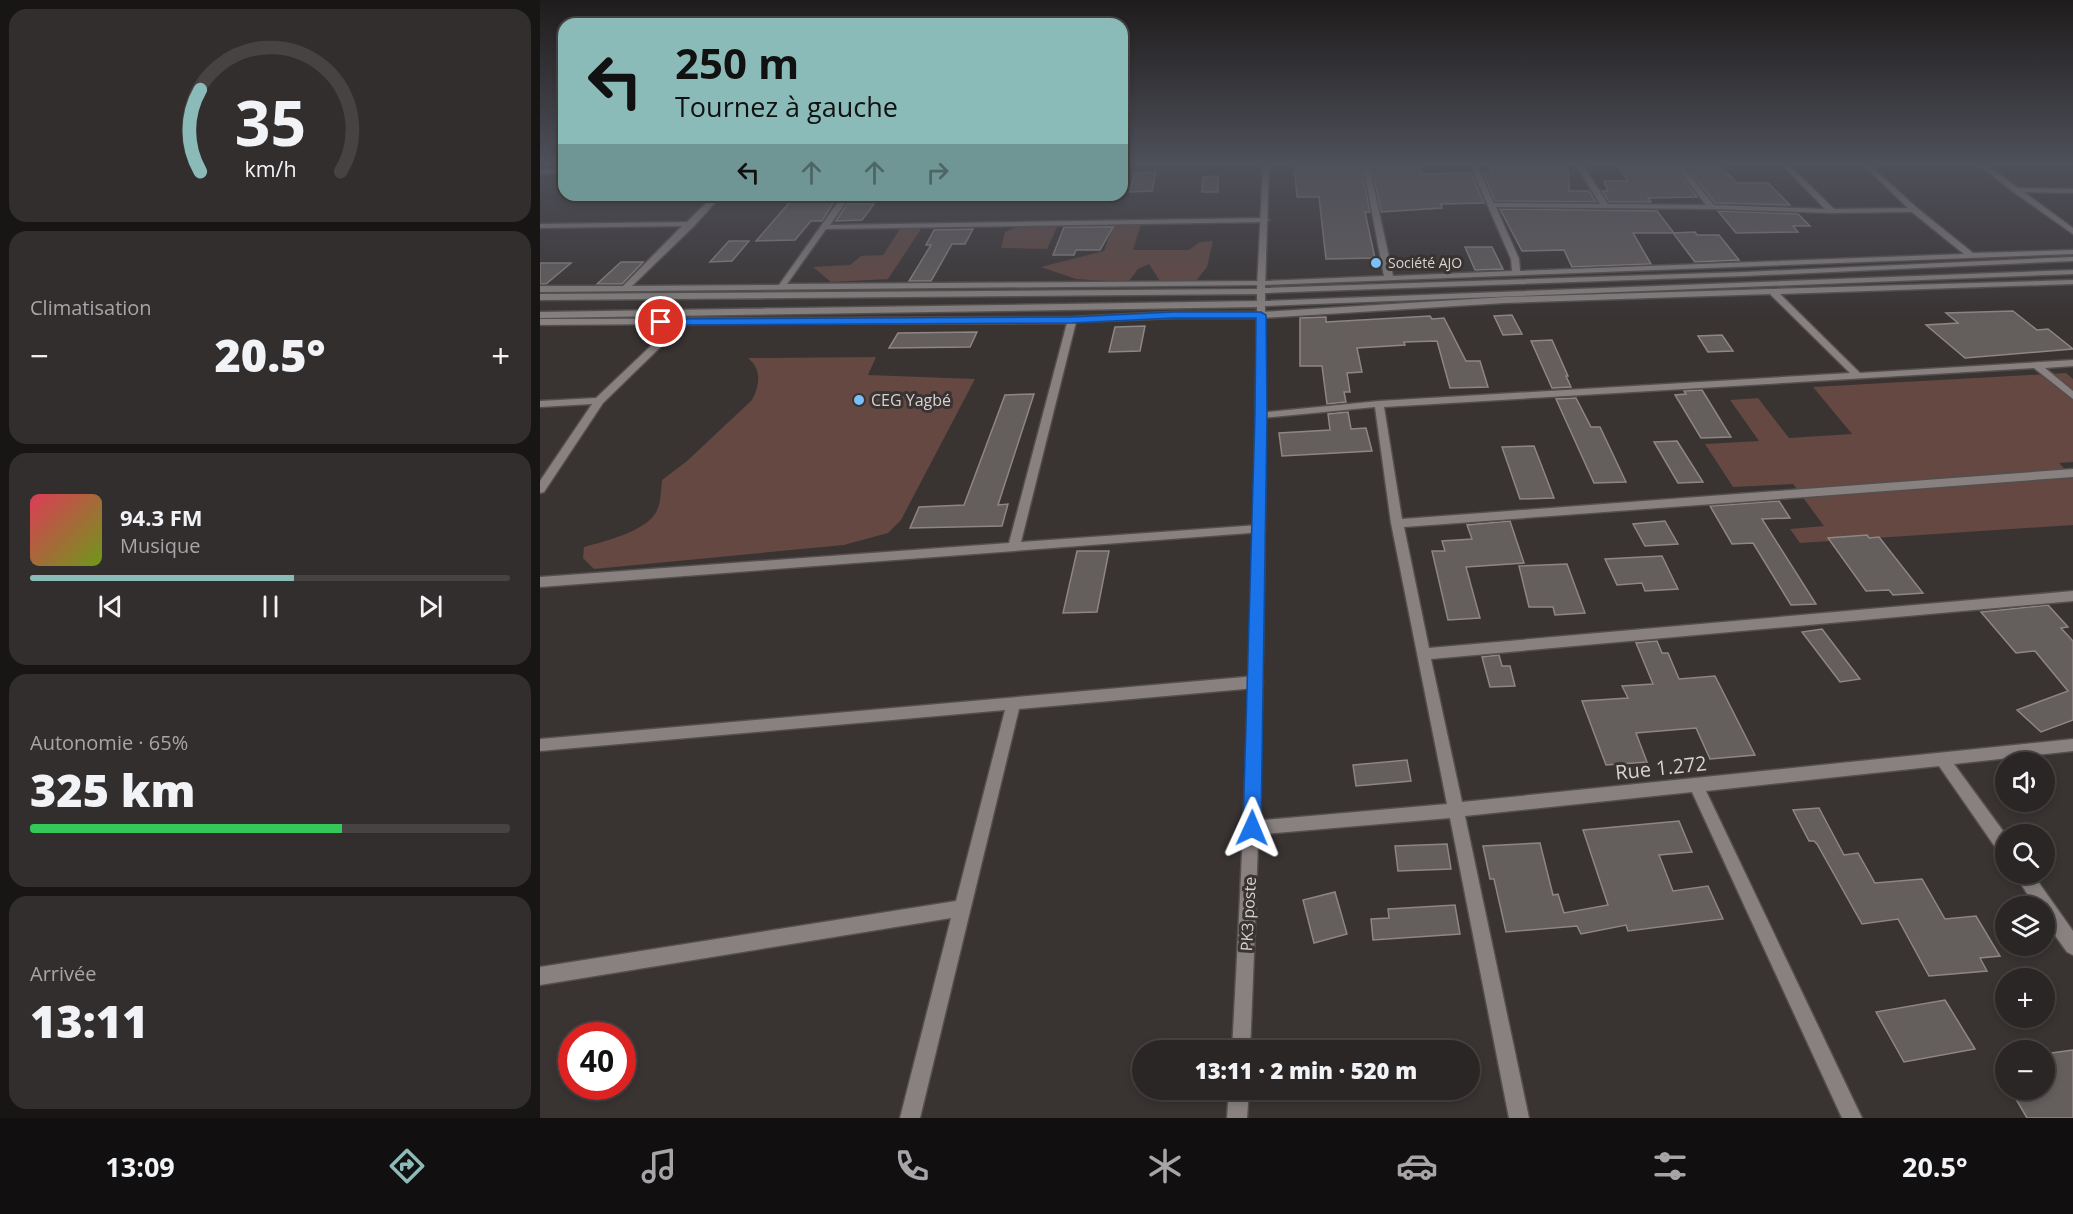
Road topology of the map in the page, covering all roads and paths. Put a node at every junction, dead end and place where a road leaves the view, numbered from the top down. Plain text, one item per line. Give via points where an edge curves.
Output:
1 (697, 217) edge
2 (832, 217) edge
3 (1377, 217) edge
4 (1496, 217) edge
5 (1923, 217) edge
6 (2052, 217) edge
7 (1265, 220) joint
8 (691, 224) junction
9 (540, 226) edge
10 (825, 227) junction
11 (2073, 232) edge
12 (2073, 252) edge
13 (1972, 256) junction
14 (2073, 259) edge
15 (2073, 272) edge
16 (1516, 273) junction
17 (1389, 278) junction
18 (2073, 282) edge
19 (781, 286) junction
20 (626, 287) junction
21 (540, 289) edge
22 (1772, 291) junction
23 (540, 297) edge
24 (1261, 298) junction
25 (540, 315) edge
26 (1072, 320) junction
27 (540, 322) edge
28 (681, 322) junction
29 (2073, 363) edge
30 (2037, 366) junction
31 (1859, 377) junction
32 (2073, 396) edge
33 (599, 401) junction
34 (540, 404) edge
35 (1379, 404) junction
36 (1261, 415) junction
37 (2073, 473) edge
38 (541, 486) edge
39 (1397, 523) junction
40 (1259, 529) junction
41 (1014, 545) junction
42 (540, 582) edge
43 (2073, 596) edge
44 (1424, 654) junction
45 (1256, 682) junction
46 (1013, 705) junction
47 (540, 745) edge
48 (2073, 745) edge
49 (1943, 760) junction
50 (1696, 785) junction
51 (1458, 810) junction
52 (1252, 828) junction
53 (1995, 833) edge
54 (2030, 884) edge
55 (962, 908) junction
56 (2073, 946) edge
57 (540, 976) edge
58 (1241, 1040) edge
59 (1238, 1100) edge
60 (910, 1118) edge
61 (1237, 1118) edge
62 (1520, 1118) edge
63 (1852, 1118) edge

1 - 8 street
2 - 10 street
3 - 17 street
4 - 16 street via 1515,259
5 - 13 street
6 - 11 street
7 - 10 street
7 - 24 street, PK3 poste
8 - 9 street
8 - 20 street
10 - 19 street
12 - 13 street
13 - 16 street
14 - 24 street
15 - 24 street
16 - 17 street
17 - 24 street
18 - 22 street
19 - 20 street
19 - 24 street
20 - 21 street
22 - 24 street via 1505,300
22 - 31 street
23 - 24 street
24 - 25 street
24 - 26 street via 1173,315
24 - 36 street, PK3 poste
26 - 28 street
26 - 41 street
27 - 28 street
28 - 33 street
29 - 30 street
30 - 31 street
30 - 32 street
31 - 35 street
33 - 34 street
33 - 38 street
35 - 36 street
35 - 39 street
36 - 40 street, PK3 poste
37 - 39 street
39 - 44 street
40 - 41 street
40 - 45 street, PK3 poste
41 - 42 street
43 - 44 street
44 - 51 street
45 - 46 street
45 - 52 street, PK3 poste
46 - 47 street
46 - 55 street
48 - 49 street, Rue 1.272
49 - 50 street, Rue 1.272
49 - 53 street
50 - 51 street, Rue 1.272
50 - 63 street
51 - 52 street, Rue 1.272
51 - 62 street
52 - 58 street, PK3 poste
54 - 56 street
55 - 57 street
55 - 60 street
59 - 61 street

